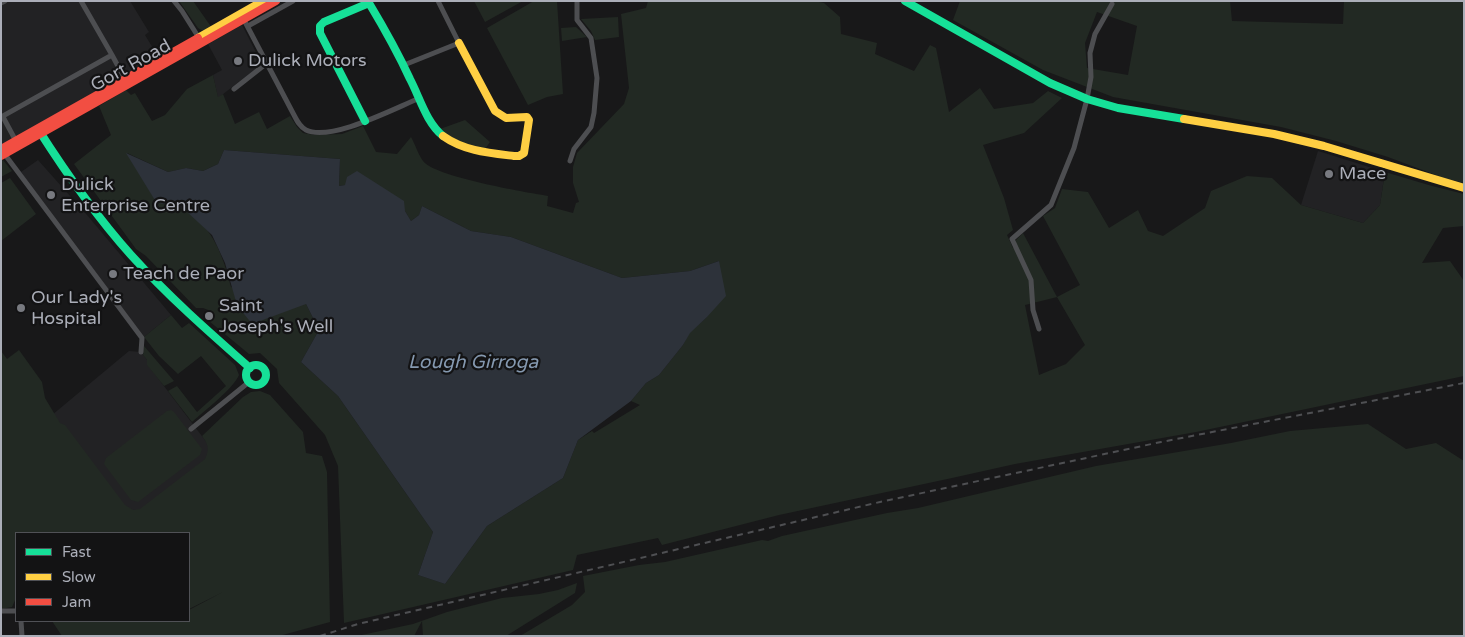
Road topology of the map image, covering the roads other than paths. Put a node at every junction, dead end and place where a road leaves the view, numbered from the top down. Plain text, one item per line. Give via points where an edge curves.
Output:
1 (5, 1) edge
2 (81, 1) edge
3 (174, 1) edge
4 (263, 1) edge
5 (276, 1) edge
6 (293, 1) edge
7 (438, 1) edge
8 (577, 1) edge
9 (905, 1) edge
10 (1, 3) edge
11 (1112, 4) dead end
12 (244, 20) junction
13 (200, 41) junction
14 (459, 43) junction
15 (112, 54) junction
16 (267, 63) junction
17 (404, 65) junction
18 (127, 82) junction
19 (234, 89) dead end
20 (420, 98) junction
21 (1087, 99) junction
22 (2, 117) edge
23 (365, 121) junction
24 (39, 132) junction
25 (11, 145) edge
26 (570, 161) dead end
27 (1464, 188) edge
28 (1039, 329) dead end
29 (141, 352) dead end
30 (250, 368) junction
31 (249, 382) junction
32 (191, 429) dead end
33 (1, 611) edge
34 (15, 611) edge
35 (21, 622) edge
36 (22, 636) edge

1 - 10 street
2 - 15 street
3 - 13 street
4 - 12 street, Gort Road
5 - 12 street, Gort Road
6 - 12 street
7 - 14 street
8 - 26 street via 577,20 592,38 597,78 591,127 574,149
9 - 21 street via 1050,83
11 - 21 street via 1095,34 1090,53 1091,77
12 - 13 street, Gort Road
12 - 16 street
13 - 18 street, Gort Road
14 - 17 street
14 - 20 street via 495,111 506,119 527,117 529,120 524,153 514,156 486,152 452,142 433,125
15 - 18 street
15 - 22 street
16 - 19 street
16 - 23 street via 297,120 307,130 345,129
17 - 20 street
17 - 23 street via 370,3 320,26 320,33
18 - 24 street, Gort Road
20 - 23 street
21 - 27 street via 1118,108 1291,138
21 - 28 street via 1074,148 1051,205 1012,238 1031,280 1033,310
22 - 25 street
24 - 25 street, Gort Road
24 - 30 street via 113,233 143,268
25 - 29 street via 142,338
30 - 31 street via 246,374
30 - 31 street via 262,367 266,377 260,385
31 - 32 street
33 - 34 street
35 - 36 street

